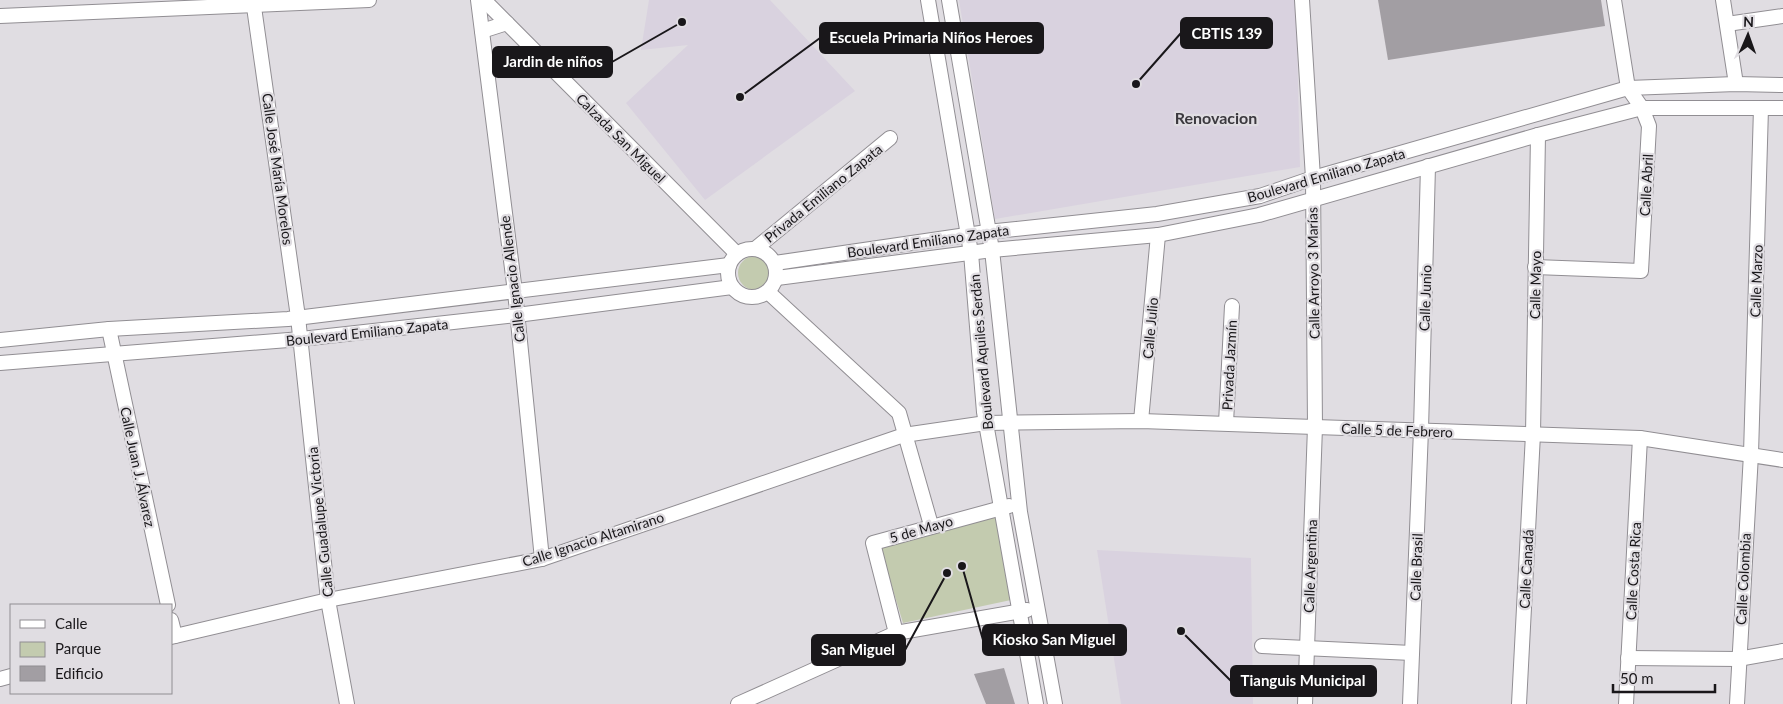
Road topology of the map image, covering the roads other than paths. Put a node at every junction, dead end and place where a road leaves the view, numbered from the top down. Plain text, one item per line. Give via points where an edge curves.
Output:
1 (369, 0) edge
2 (478, 0) edge
3 (484, 0) edge
4 (928, 0) edge
5 (949, 0) edge
6 (1302, 0) edge
7 (1614, 0) edge
8 (1723, 0) edge
9 (254, 3) edge
10 (0, 16) edge
11 (1783, 16) edge
12 (507, 23) junction
13 (1727, 24) junction
14 (482, 31) junction
15 (1736, 84) junction
16 (1783, 85) edge
17 (1628, 88) junction
18 (1642, 108) junction
19 (1761, 108) junction
20 (1783, 108) edge
21 (1538, 135) junction
22 (890, 138) dead end
23 (1428, 166) junction
24 (1313, 178) junction
25 (1312, 201) junction
26 (987, 232) junction
27 (968, 235) junction
28 (1158, 235) junction
29 (755, 249) junction
30 (992, 250) junction
31 (972, 253) junction
32 (733, 260) junction
33 (775, 263) junction
34 (1535, 267) junction
35 (777, 278) junction
36 (732, 287) junction
37 (515, 292) junction
38 (768, 292) junction
39 (1232, 306) dead end
40 (517, 316) junction
41 (298, 317) junction
42 (109, 329) junction
43 (301, 339) junction
44 (0, 340) edge
45 (114, 354) junction
46 (0, 363) edge
47 (1142, 421) junction
48 (1009, 422) junction
49 (986, 423) junction
50 (1226, 423) junction
51 (1315, 427) junction
52 (1421, 430) junction
53 (1533, 434) junction
54 (904, 435) junction
55 (1640, 438) junction
56 (1751, 454) junction
57 (1783, 460) edge
58 (1019, 504) junction
59 (1001, 508) junction
60 (931, 525) junction
61 (542, 559) junction
62 (328, 600) junction
63 (168, 604) edge
64 (1038, 608) junction
65 (1019, 612) junction
66 (896, 633) junction
67 (173, 637) edge
68 (1262, 646) dead end
69 (1307, 647) junction
70 (1783, 651) edge
71 (1412, 653) junction
72 (1628, 658) junction
73 (1738, 659) junction
74 (347, 704) edge
75 (738, 704) edge
76 (1036, 704) edge
77 (1055, 704) edge
78 (1305, 704) edge
79 (1410, 704) edge
80 (1519, 704) edge
81 (1626, 704) edge
82 (1737, 704) edge

1 - 9 street
2 - 14 street, Calle Ignacio Allende
3 - 12 street, Calzada San Miguel
4 - 27 street, Boulevard Aquiles Serdán
5 - 26 street, Boulevard Aquiles Serdán
6 - 24 street, Calle Arroyo 3 Marías
7 - 17 street, Calle Abril
8 - 13 street
9 - 10 street
9 - 41 street, Calle José María Morelos
11 - 13 street
12 - 14 street
12 - 32 street, Calzada San Miguel
13 - 15 street
14 - 37 street, Calle Ignacio Allende
15 - 16 street, Boulevard Emiliano Zapata
15 - 17 street, Boulevard Emiliano Zapata
17 - 18 street, Calle Abril
17 - 24 street, Boulevard Emiliano Zapata
18 - 19 street, Boulevard Emiliano Zapata
18 - 21 street, Boulevard Emiliano Zapata
18 - 34 street, Calle Abril via 1649,126 1641,271
19 - 20 street, Boulevard Emiliano Zapata
19 - 56 street, Calle Marzo
21 - 23 street, Boulevard Emiliano Zapata
21 - 34 street, Calle Mayo
22 - 29 street, Privada Emiliano Zapata
23 - 25 street, Boulevard Emiliano Zapata
23 - 52 street, Calle Junio
24 - 25 street, Calle Arroyo 3 Marías
24 - 26 street, Boulevard Emiliano Zapata via 1260,196 1157,214
25 - 28 street, Boulevard Emiliano Zapata
25 - 51 street, Calle Arroyo 3 Marías
26 - 27 street, Boulevard Emiliano Zapata
26 - 30 street, Boulevard Aquiles Serdán
27 - 31 street, Boulevard Aquiles Serdán
27 - 33 street, Boulevard Emiliano Zapata
28 - 30 street, Boulevard Emiliano Zapata
28 - 47 street, Calle Julio
29 - 32 street via 745,250
29 - 33 street via 770,256
30 - 31 street, Boulevard Emiliano Zapata
30 - 48 street, Boulevard Aquiles Serdán
31 - 35 street, Boulevard Emiliano Zapata
31 - 49 street, Boulevard Aquiles Serdán
32 - 36 street via 728,273
32 - 37 street, Boulevard Emiliano Zapata
33 - 35 street
34 - 53 street, Calle Mayo
35 - 38 street
36 - 38 street via 749,298
36 - 40 street, Boulevard Emiliano Zapata
37 - 40 street, Calle Ignacio Allende
37 - 41 street, Boulevard Emiliano Zapata
38 - 54 street via 899,413
39 - 50 street, Privada Jazmín
40 - 43 street, Boulevard Emiliano Zapata
40 - 61 street, Calle Ignacio Allende
41 - 42 street, Boulevard Emiliano Zapata
41 - 43 street, Calle José María Morelos
42 - 44 street, Boulevard Emiliano Zapata
42 - 45 street, Calle Juan J. Álvarez
43 - 45 street, Boulevard Emiliano Zapata
43 - 62 street, Calle Guadalupe Victoria
45 - 46 street, Boulevard Emiliano Zapata
45 - 63 street, Calle Juan J. Álvarez
47 - 48 street, Calle 5 de Febrero
47 - 50 street, Calle 5 de Febrero
48 - 49 street, Calle Ignacio Altamirano
48 - 58 street, Boulevard Aquiles Serdán
49 - 54 street, Calle Ignacio Altamirano
49 - 59 street, Boulevard Aquiles Serdán
50 - 51 street, Calle 5 de Febrero
51 - 52 street, Calle 5 de Febrero
51 - 69 street, Calle Argentina
52 - 53 street, Calle 5 de Febrero
52 - 71 street, Calle Brasil
53 - 55 street, Calle 5 de Febrero
53 - 80 street, Calle Canadá
54 - 60 street
54 - 61 street, Calle Ignacio Altamirano
55 - 56 street, Calle 5 de Febrero
55 - 72 street, Calle Costa Rica
56 - 57 street, Calle 5 de Febrero
56 - 73 street, Calle Colombia
58 - 59 street, 5 de Mayo
58 - 64 street, Boulevard Aquiles Serdán
59 - 60 street, 5 de Mayo
59 - 65 street, Boulevard Aquiles Serdán
60 - 66 street, 5 de Mayo via 874,543
61 - 62 street, Calle Ignacio Altamirano
62 - 67 street, Calle Ignacio Altamirano
62 - 74 street, Calle Guadalupe Victoria
64 - 65 street
64 - 77 street, Boulevard Aquiles Serdán
65 - 66 street
65 - 76 street, Boulevard Aquiles Serdán
66 - 75 street
68 - 69 street
69 - 71 street
69 - 78 street, Calle Argentina
70 - 73 street
71 - 79 street, Calle Brasil
72 - 73 street
72 - 81 street, Calle Costa Rica
73 - 82 street, Calle Colombia

